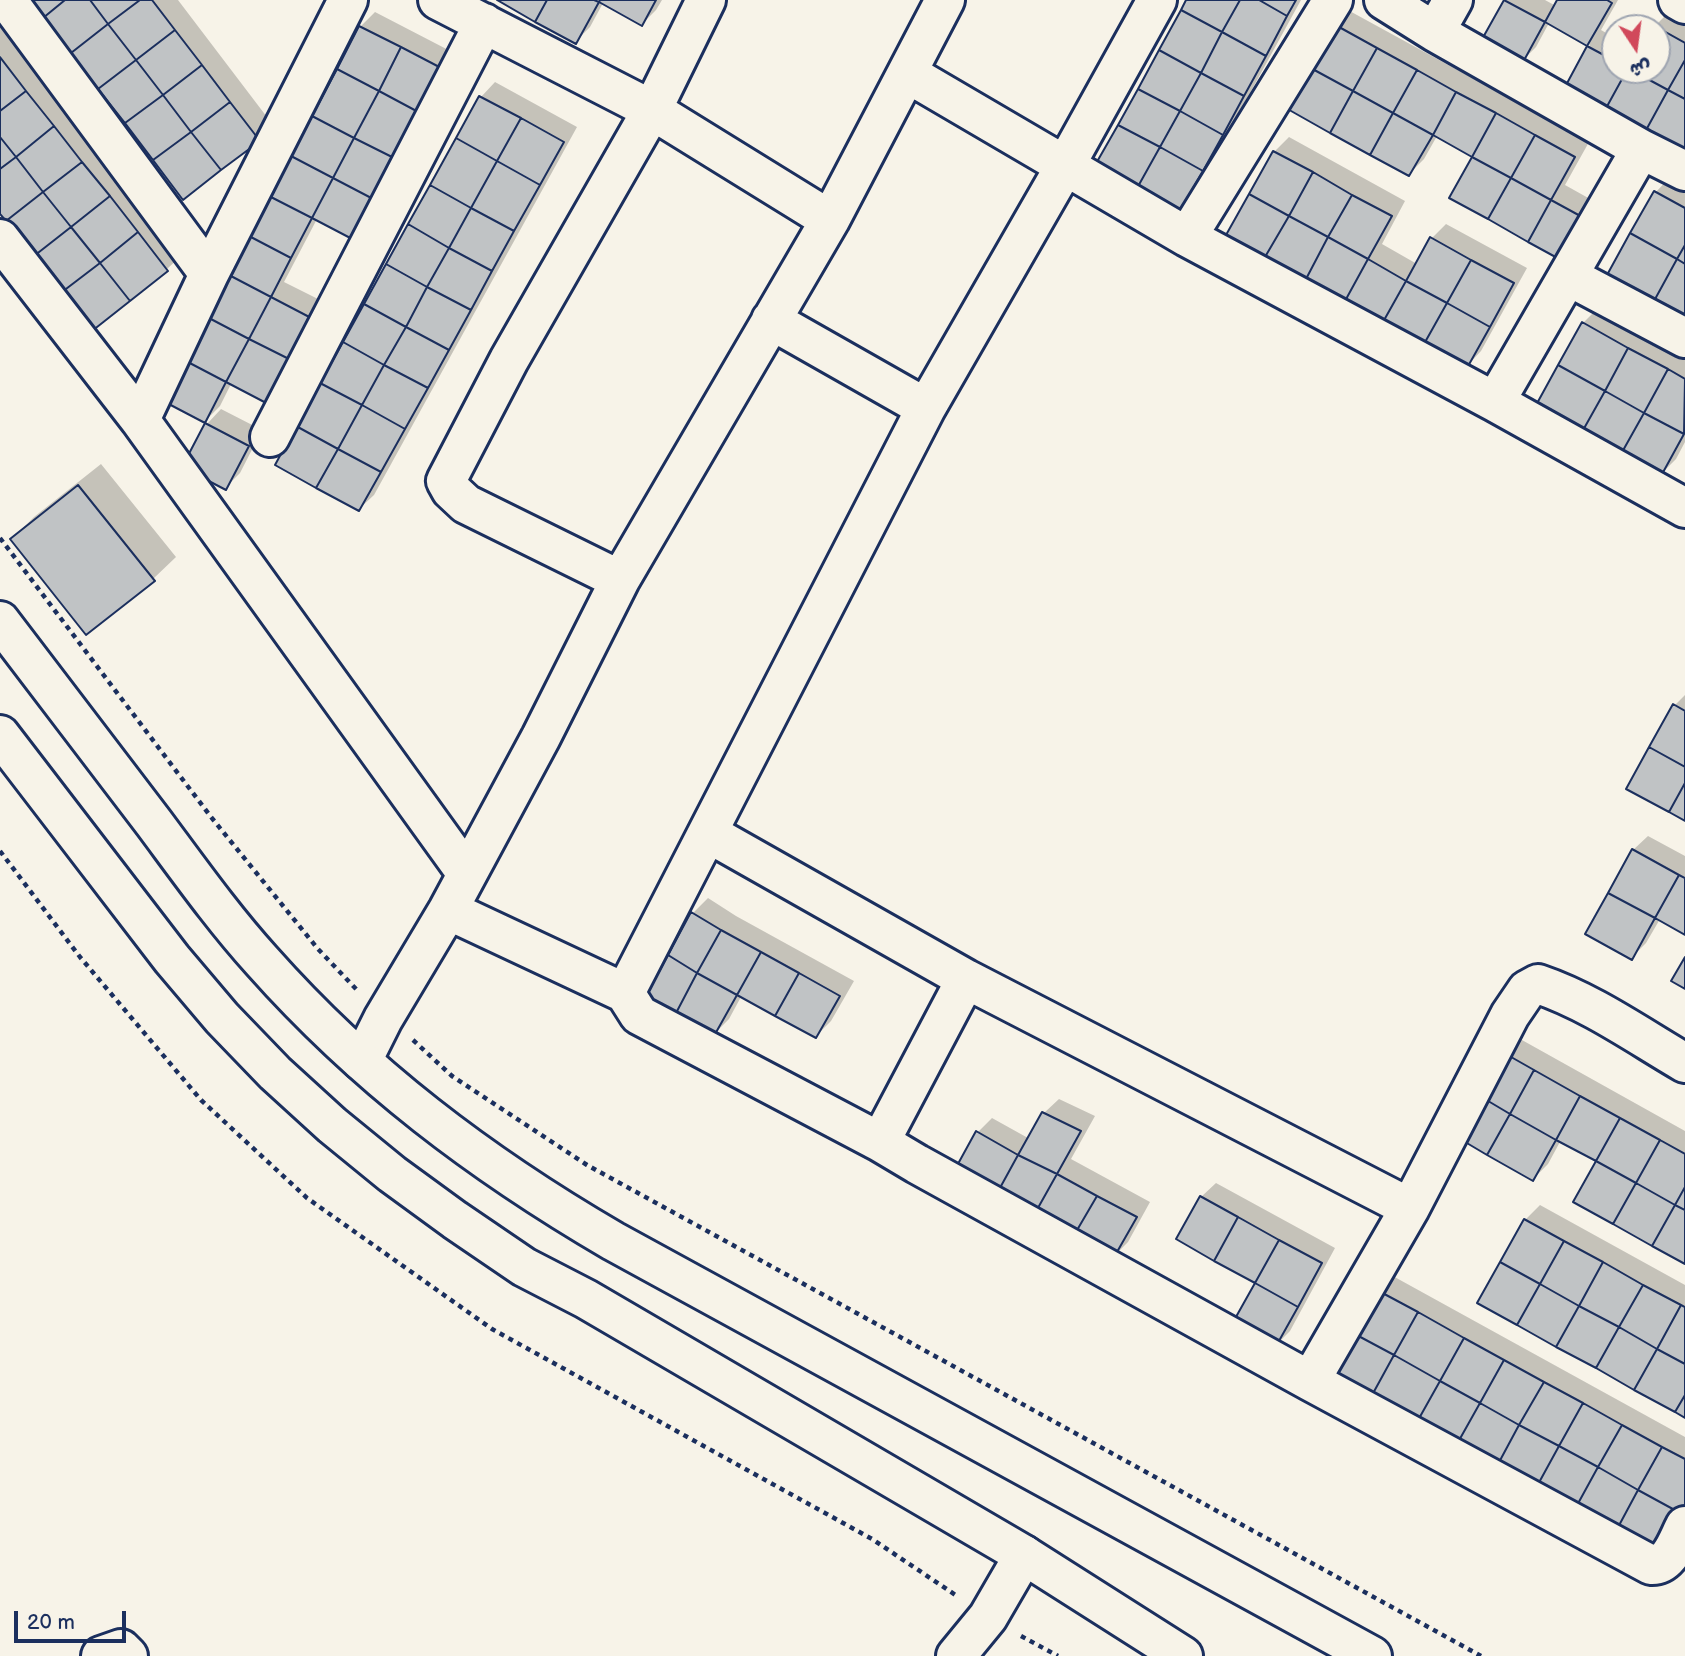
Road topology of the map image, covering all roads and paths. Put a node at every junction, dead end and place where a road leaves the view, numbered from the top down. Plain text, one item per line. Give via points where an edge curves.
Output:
1 (7, 0) edge
2 (348, 0) edge
3 (438, 0) edge
4 (706, 0) edge
5 (945, 0) edge
6 (1157, 0) edge
7 (1333, 0) edge
8 (1384, 0) edge
9 (1678, 0) edge
10 (1685, 4) edge
11 (1444, 16) edge
12 (484, 23) junction
13 (907, 73) junction
14 (652, 110) junction
15 (1641, 149) junction
16 (1065, 166) junction
17 (1685, 171) edge
18 (830, 220) junction
19 (1187, 237) junction
20 (0, 239) edge
21 (209, 274) junction
22 (1568, 276) junction
23 (771, 320) junction
24 (1685, 338) edge
25 (1495, 402) junction
26 (926, 408) junction
27 (140, 419) junction
28 (270, 437) dead end
29 (1685, 508) edge
30 (0, 538) edge
31 (620, 580) junction
32 (0, 621) edge
33 (0, 734) edge
34 (708, 834) junction
35 (467, 874) junction
36 (448, 910) junction
37 (966, 979) junction
38 (625, 993) junction
39 (383, 1019) junction
40 (362, 1061) junction
41 (1685, 1063) edge
42 (880, 1142) junction
43 (1410, 1208) junction
44 (1310, 1381) junction
45 (1685, 1526) edge
46 (1024, 1555) junction
47 (101, 1656) edge
48 (128, 1656) edge
49 (956, 1656) edge
50 (1183, 1656) edge
51 (1372, 1656) edge
52 (1481, 1656) edge

1 - 21 street
2 - 21 street
3 - 12 street
4 - 14 street
5 - 13 street
6 - 16 street
7 - 19 street
8 - 11 street
9 - 10 street
11 - 15 street
12 - 14 street
12 - 28 street
13 - 16 street
13 - 18 street
14 - 18 street
14 - 31 street via 509,360 446,481 466,504
15 - 17 street
15 - 22 street
16 - 19 street
16 - 26 street
18 - 23 street
19 - 25 street
20 - 27 street
21 - 27 street
22 - 24 street
22 - 25 street
23 - 26 street
23 - 31 street
25 - 29 street
26 - 34 street
27 - 35 street
30 - 39 path via 211,817 318,949
31 - 35 street
32 - 40 street via 216,907 310,1012
33 - 46 street via 222,1018 285,1082 392,1174 524,1267
34 - 37 street
34 - 38 street
35 - 36 street
36 - 38 street
36 - 39 street
37 - 42 street
37 - 43 street
38 - 42 street via 639,1015
39 - 40 street
39 - 52 path via 453,1076 587,1165
40 - 51 street via 461,1143 613,1241
41 - 43 street via 1584,1003 1538,984 1527,990 1510,1015
42 - 44 street
43 - 44 street
44 - 45 street via 1651,1565 1664,1563
46 - 49 street via 988,1617
46 - 50 street
47 - 48 street via 121,1649

